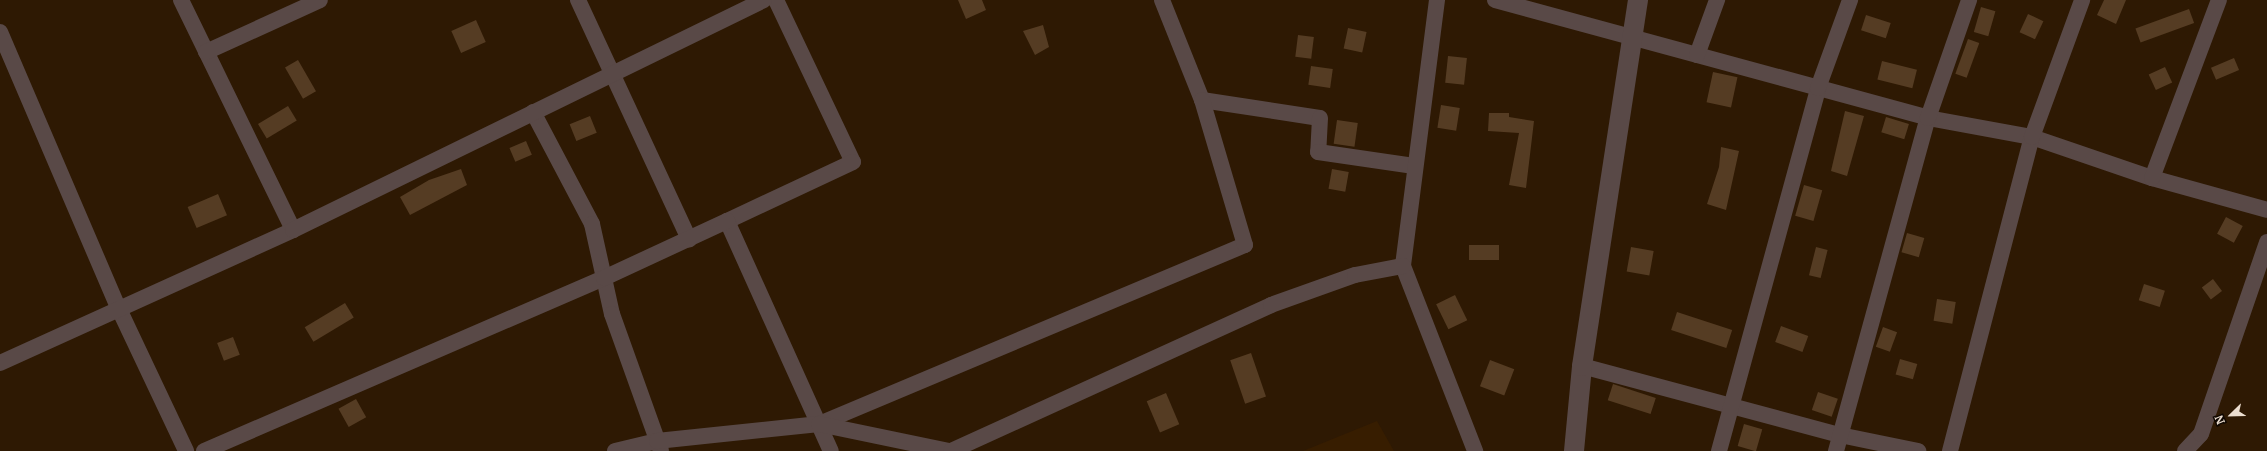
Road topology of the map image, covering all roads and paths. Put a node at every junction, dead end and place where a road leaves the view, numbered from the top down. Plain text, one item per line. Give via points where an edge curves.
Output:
1 (181, 0) edge
2 (320, 0) edge
3 (578, 0) edge
4 (764, 0) edge
5 (776, 0) edge
6 (1162, 0) edge
7 (1436, 0) edge
8 (1494, 0) edge
9 (1638, 0) edge
10 (1717, 0) edge
11 (1850, 0) edge
12 (1969, 0) edge
13 (2082, 0) edge
14 (2219, 0) edge
15 (0, 32) edge
16 (1633, 38) junction
17 (206, 52) junction
18 (1697, 55) junction
19 (613, 73) junction
20 (1818, 88) junction
21 (1202, 100) junction
22 (533, 112) junction
23 (1928, 118) junction
24 (2032, 137) junction
25 (1414, 166) junction
26 (2152, 178) junction
27 (2267, 210) edge
28 (728, 221) junction
29 (293, 230) junction
30 (689, 239) junction
31 (2267, 242) edge
32 (1403, 266) junction
33 (604, 278) junction
34 (119, 309) junction
35 (0, 363) edge
36 (1582, 366) junction
37 (1730, 406) junction
38 (819, 424) junction
39 (1840, 435) junction
40 (659, 446) edge
41 (186, 451) edge
42 (204, 451) edge
43 (615, 451) edge
44 (831, 451) edge
45 (950, 451) edge
46 (1476, 451) edge
47 (1574, 451) edge
48 (1719, 451) edge
49 (1836, 451) edge
50 (1918, 451) edge
51 (1950, 451) edge
52 (2185, 451) edge

1 - 17 street
2 - 17 street
3 - 19 street
4 - 19 street
5 - 28 street via 853,162
6 - 21 street
7 - 25 street
8 - 16 street
9 - 16 street
10 - 18 street
11 - 20 street
12 - 23 street
13 - 24 street
14 - 26 street
15 - 34 street
16 - 18 street
16 - 36 street
17 - 29 street
18 - 20 street
19 - 22 street
19 - 30 street
20 - 23 street
20 - 37 street
21 - 25 street via 1320,118 1318,152
21 - 38 street via 1245,245
22 - 29 street
22 - 33 street via 592,224
23 - 24 street
23 - 39 street
24 - 26 street
24 - 51 street
25 - 32 street
26 - 27 street
28 - 30 street
28 - 38 street
29 - 34 street
30 - 33 street
31 - 52 street via 2201,434
32 - 45 street via 1355,275 1271,305
32 - 46 street
33 - 40 street via 612,314
33 - 42 street
34 - 35 street
34 - 41 street
36 - 37 street
36 - 47 street
37 - 39 street
37 - 48 street
38 - 40 street
38 - 44 street
38 - 45 street
39 - 49 street
39 - 50 street
40 - 43 street

